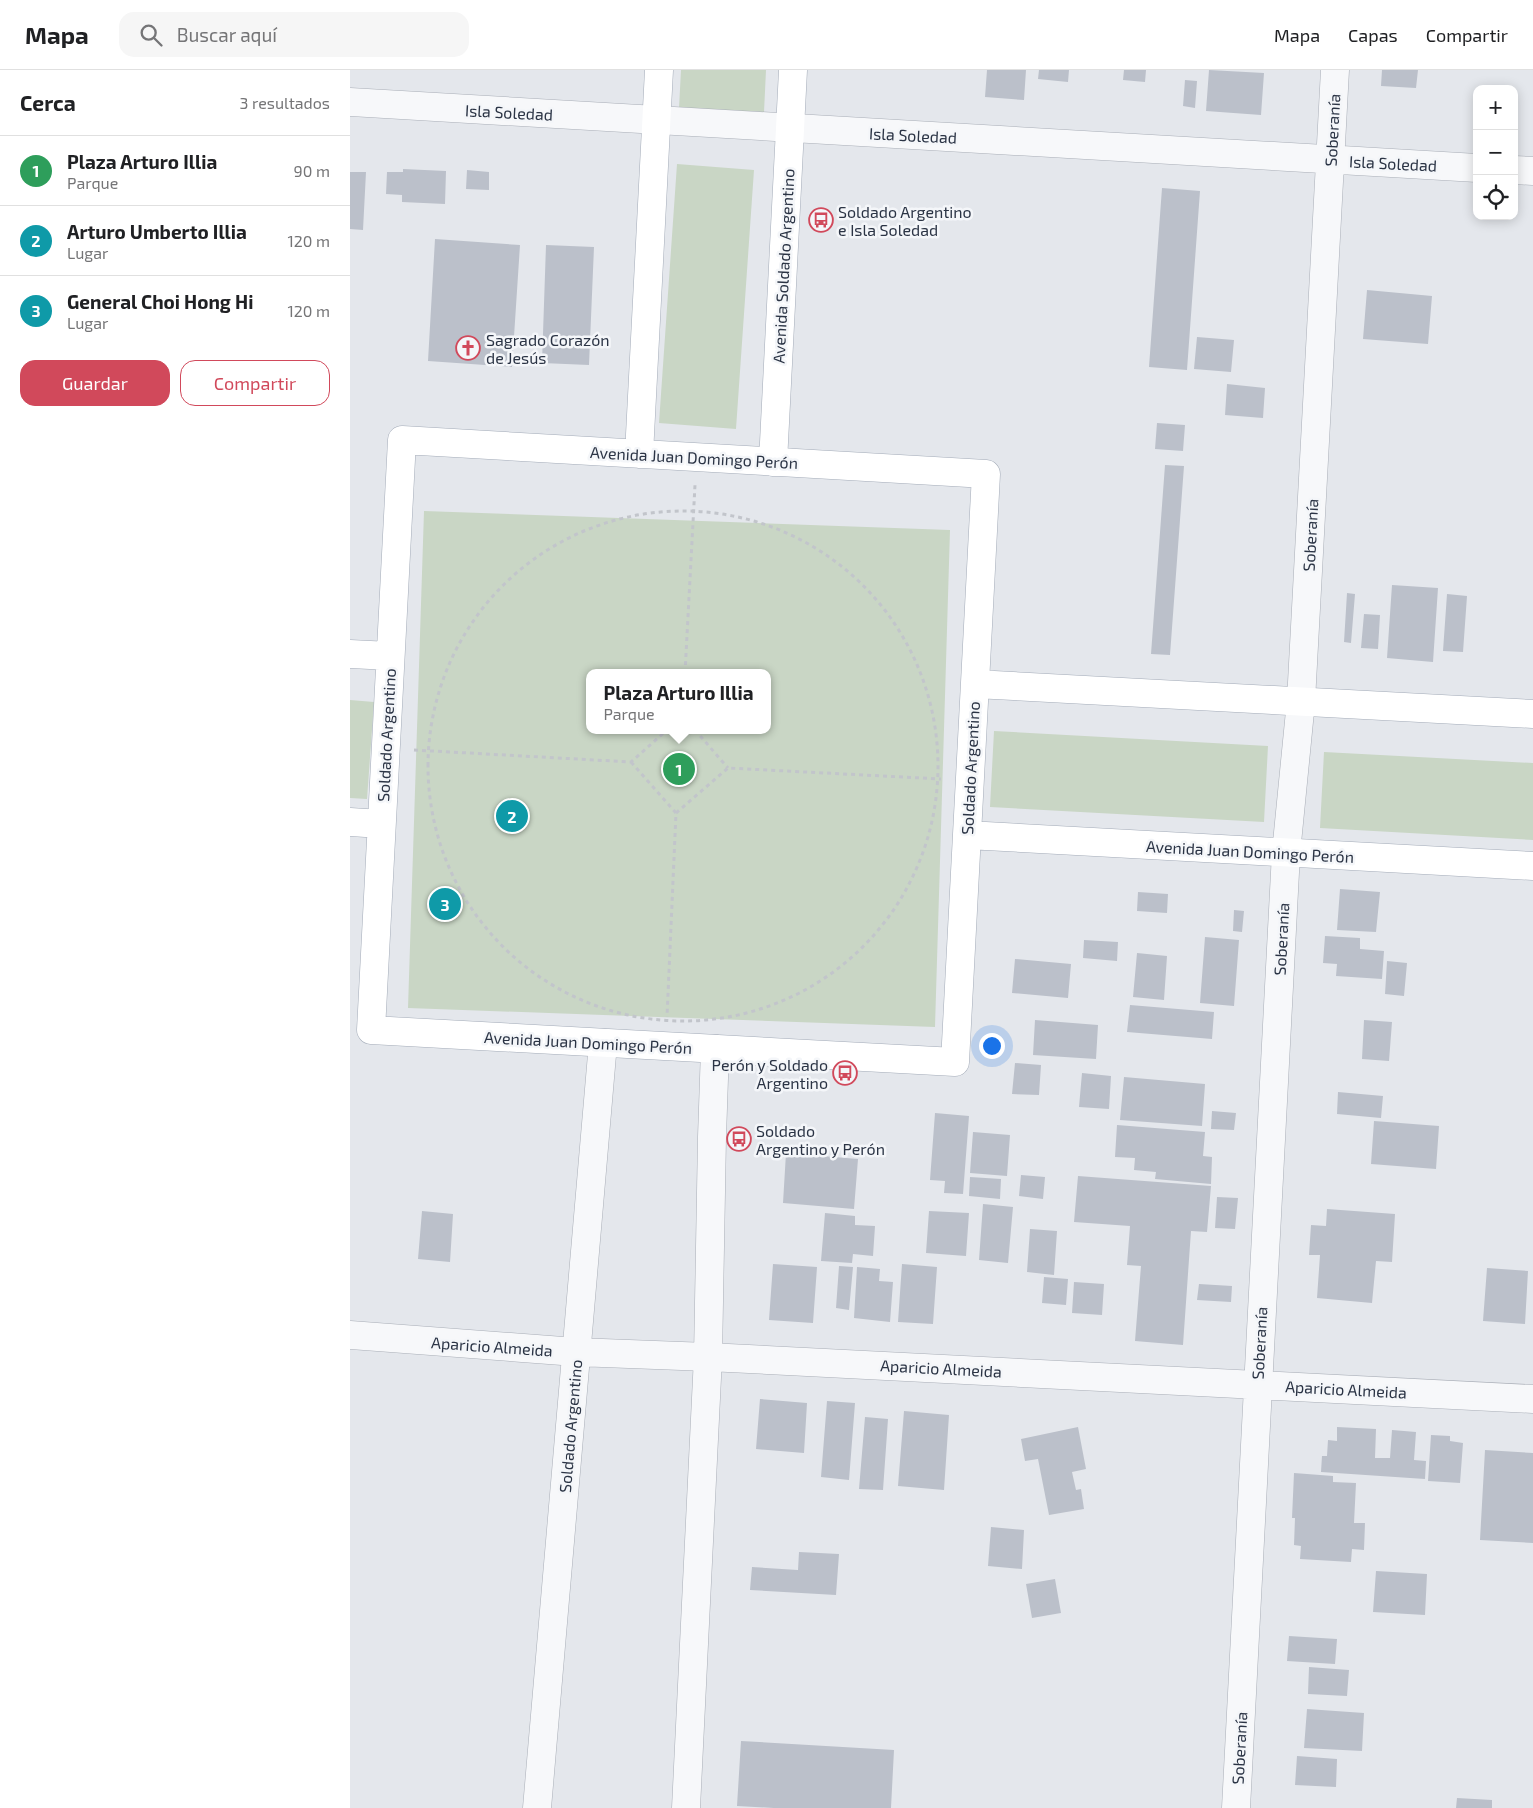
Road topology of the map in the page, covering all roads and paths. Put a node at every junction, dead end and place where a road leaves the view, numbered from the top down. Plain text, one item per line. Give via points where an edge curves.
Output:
1 (659, 70) edge
2 (793, 70) edge
3 (1335, 70) edge
4 (350, 102) edge
5 (656, 120) junction
6 (790, 128) junction
7 (1330, 159) junction
8 (1473, 168) edge
9 (1518, 170) edge
10 (1533, 171) edge
11 (402, 440) joint
12 (638, 454) junction
13 (696, 457) junction
14 (773, 462) junction
15 (986, 474) joint
16 (694, 508) junction
17 (350, 654) edge
18 (390, 656) junction
19 (685, 669) edge
20 (975, 684) junction
21 (1301, 701) junction
22 (1533, 714) edge
23 (663, 734) edge
24 (698, 734) edge
25 (386, 748) junction
26 (425, 750) junction
27 (632, 762) junction
28 (728, 768) junction
29 (941, 779) junction
30 (970, 780) junction
31 (676, 813) junction
32 (350, 822) edge
33 (381, 824) junction
34 (967, 835) junction
35 (1286, 853) junction
36 (1533, 866) edge
37 (667, 1024) junction
38 (371, 1030) joint
39 (603, 1043) junction
40 (715, 1049) junction
41 (955, 1062) joint
42 (350, 1335) edge
43 (576, 1352) junction
44 (708, 1356) junction
45 (1257, 1384) junction
46 (1533, 1399) edge
47 (537, 1808) edge
48 (686, 1808) edge
49 (1236, 1808) edge

1 - 5 main road
2 - 6 main road, Avenida Soldado Argentino
3 - 7 street, Soberanía
4 - 5 street, Isla Soledad
5 - 6 street, Isla Soledad
5 - 12 main road
6 - 7 street, Isla Soledad
6 - 14 main road, Avenida Soldado Argentino
7 - 8 street, Isla Soledad
7 - 21 street, Soberanía
9 - 10 street
11 - 12 main road, Avenida Juan Domingo Perón
11 - 18 main road, Soldado Argentino
12 - 13 main road, Avenida Juan Domingo Perón
13 - 14 main road, Avenida Juan Domingo Perón
13 - 16 path
14 - 15 main road, Avenida Juan Domingo Perón
15 - 20 main road, Soldado Argentino
16 - 19 path
16 - 26 path via 595,523 509,574 450,653
16 - 29 path via 792,533 873,592 925,679
17 - 18 main road
18 - 25 main road, Soldado Argentino
20 - 21 main road
20 - 30 main road, Soldado Argentino
21 - 22 main road
21 - 35 street, Soberanía
23 - 27 path
24 - 28 path
25 - 26 path
25 - 33 main road, Soldado Argentino
26 - 27 path
26 - 37 path via 438,850 489,937 570,998
27 - 31 path
28 - 29 path
28 - 31 path
29 - 30 path
29 - 37 path via 916,877 856,959 768,1011
30 - 34 main road, Soldado Argentino
31 - 37 path
32 - 33 main road
33 - 38 main road, Soldado Argentino
34 - 35 main road, Avenida Juan Domingo Perón
34 - 41 main road, Soldado Argentino
35 - 36 main road, Avenida Juan Domingo Perón
35 - 45 street, Soberanía
38 - 39 main road, Avenida Juan Domingo Perón
39 - 40 main road, Avenida Juan Domingo Perón
39 - 43 street, Soldado Argentino
40 - 41 main road, Avenida Juan Domingo Perón
40 - 44 street
42 - 43 street, Aparicio Almeida
43 - 44 street, Aparicio Almeida
43 - 47 street, Soldado Argentino
44 - 45 street, Aparicio Almeida
44 - 48 street
45 - 46 street, Aparicio Almeida
45 - 49 street, Soberanía

